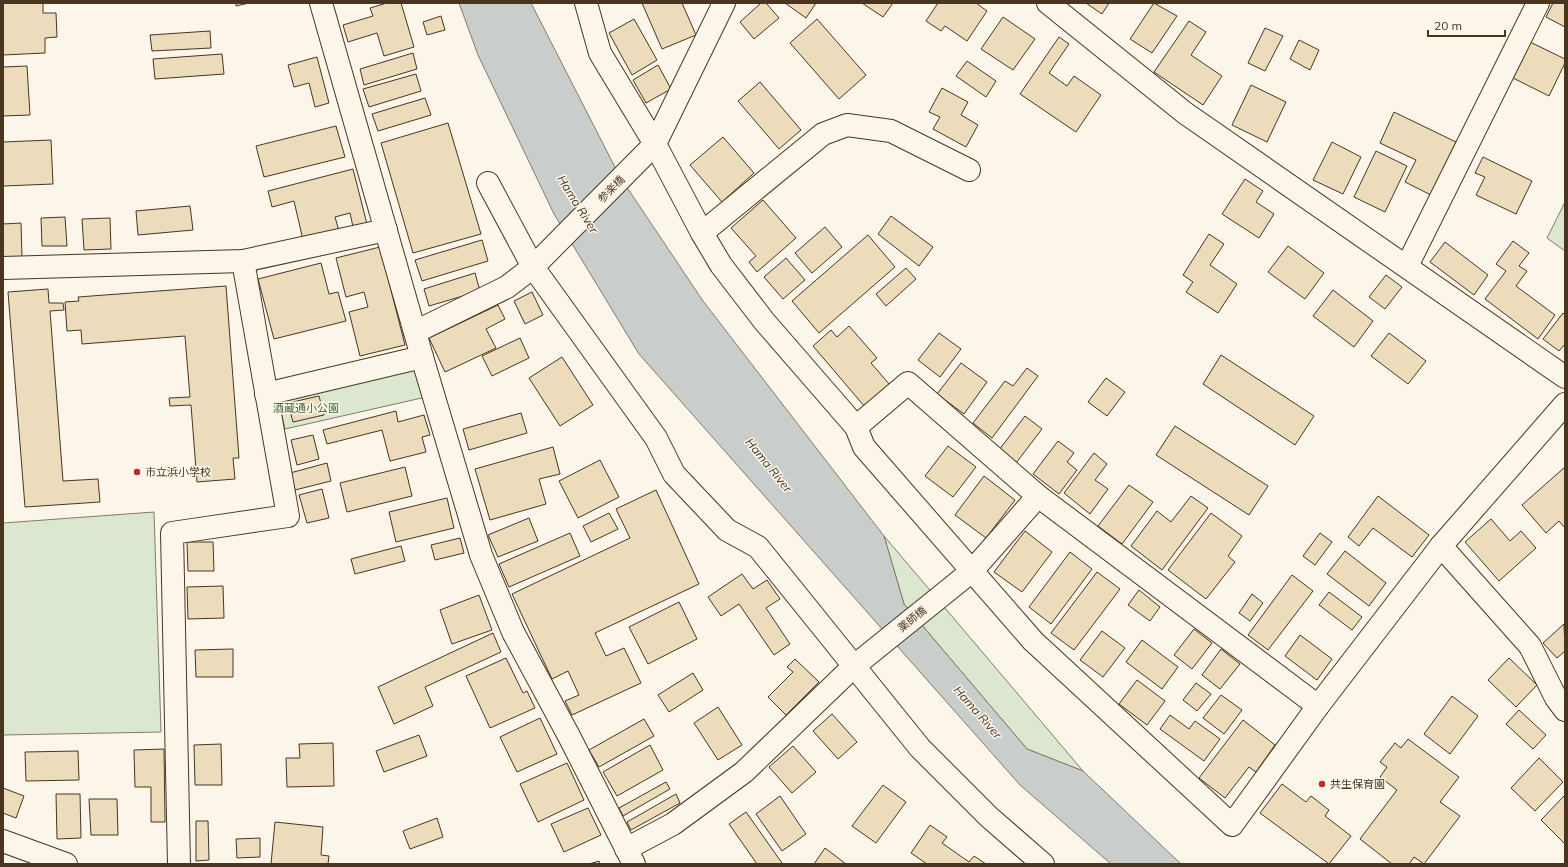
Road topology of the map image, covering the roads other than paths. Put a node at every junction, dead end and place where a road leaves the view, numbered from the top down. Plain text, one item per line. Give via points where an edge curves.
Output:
1 (321, 3) edge
2 (586, 3) edge
3 (724, 3) edge
4 (1048, 3) edge
5 (1538, 3) edge
6 (655, 144) junction
7 (969, 170) dead end
8 (488, 183) dead end
9 (386, 230) junction
10 (702, 233) junction
11 (242, 261) junction
12 (1407, 266) junction
13 (533, 267) junction
14 (3, 268) edge
15 (415, 332) junction
16 (422, 357) junction
17 (1565, 377) edge
18 (266, 394) junction
19 (1565, 404) edge
20 (856, 427) junction
21 (1038, 496) junction
22 (1441, 546) junction
23 (972, 571) junction
24 (853, 667) junction
25 (1318, 706) junction
26 (1565, 710) edge
27 (3, 841) edge
28 (630, 856) edge
29 (66, 864) edge
30 (179, 864) edge
31 (1043, 864) edge

1 - 9 street
2 - 6 street via 600,53
3 - 6 street, 参楽橋
4 - 12 street via 1185,113
5 - 12 street
6 - 10 street
6 - 13 street, 参楽橋
7 - 10 street via 891,131 847,125 823,134
8 - 13 street
9 - 11 street
9 - 15 street
10 - 20 street via 721,265 764,321
11 - 14 street
11 - 18 street
12 - 17 street
13 - 15 street, 参楽橋 via 507,288
13 - 24 street via 656,438 674,474 727,530 758,548
15 - 16 street
16 - 18 street
16 - 28 street via 481,555 510,625
18 - 30 street via 288,516 172,533
19 - 22 street
20 - 21 street via 908,384
20 - 23 street via 864,447
21 - 23 street, 薬師橋
21 - 25 street
22 - 25 street
22 - 26 street via 1530,646 1556,698
23 - 24 street, 薬師橋
23 - 25 street via 1033,641 1232,825
24 - 28 street, 薬師橋 via 744,772
24 - 31 street via 920,748 989,817
27 - 29 street

